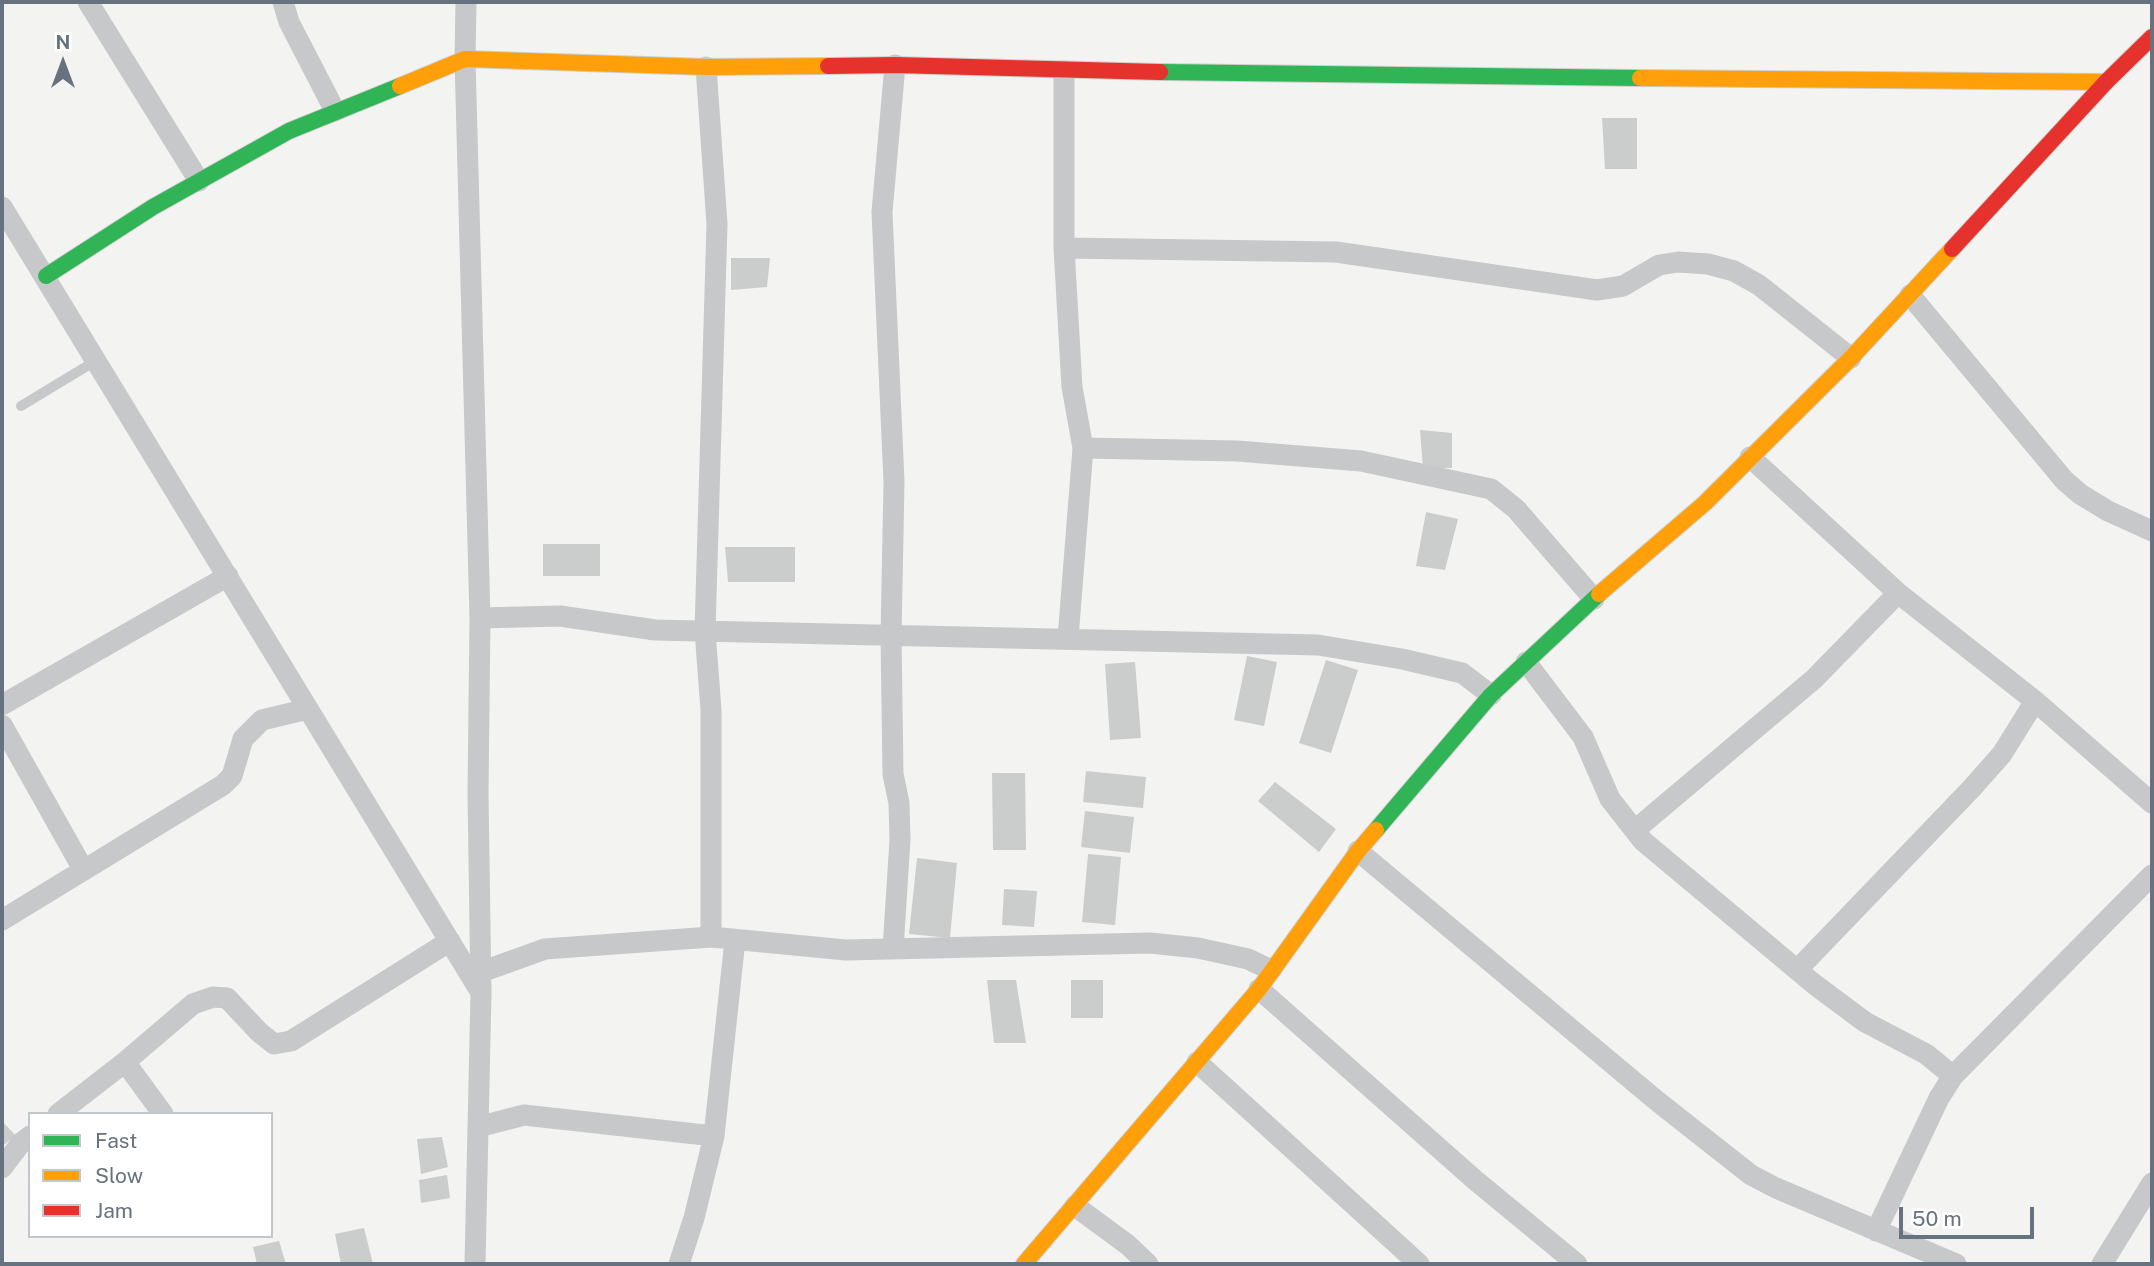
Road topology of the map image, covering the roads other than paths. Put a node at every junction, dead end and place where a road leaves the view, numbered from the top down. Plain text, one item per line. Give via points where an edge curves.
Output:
1 (88, 2) edge
2 (283, 2) edge
3 (466, 2) edge
4 (2152, 37) edge
5 (465, 59) junction
6 (895, 65) junction
7 (706, 67) junction
8 (1064, 71) junction
9 (2106, 82) junction
10 (335, 111) junction
11 (199, 181) junction
12 (2, 207) edge
13 (1064, 248) junction
14 (46, 276) junction
15 (1910, 295) junction
16 (1850, 358) junction
17 (97, 360) junction
18 (21, 407) dead end
19 (1083, 448) junction
20 (1750, 457) junction
21 (2152, 531) edge
22 (228, 576) junction
23 (1898, 593) junction
24 (1594, 599) junction
25 (480, 618) junction
26 (705, 631) junction
27 (891, 636) junction
28 (1068, 638) junction
29 (1526, 662) junction
30 (1491, 695) junction
31 (2035, 701) junction
32 (2, 705) edge
33 (308, 709) junction
34 (2, 726) edge
35 (2152, 803) edge
36 (1634, 830) junction
37 (1358, 851) junction
38 (83, 869) junction
39 (2152, 875) edge
40 (2, 920) edge
41 (712, 937) junction
42 (735, 940) junction
43 (450, 941) junction
44 (893, 949) junction
45 (1270, 970) junction
46 (1797, 970) junction
47 (481, 983) junction
48 (1259, 989) junction
49 (125, 1062) junction
50 (1197, 1062) junction
51 (1953, 1076) junction
52 (61, 1112) edge
53 (162, 1112) edge
54 (478, 1126) junction
55 (714, 1136) junction
56 (28, 1138) edge
57 (2, 1168) edge
58 (2152, 1182) edge
59 (1075, 1206) junction
60 (1876, 1231) junction
61 (473, 1264) edge
62 (679, 1264) edge
63 (1024, 1264) edge
64 (1148, 1264) edge
65 (1419, 1264) edge
66 (1577, 1264) edge
67 (1956, 1264) edge
68 (2102, 1264) edge

1 - 11 street
2 - 10 street
3 - 5 street
4 - 9 street
5 - 7 street
5 - 10 street
5 - 25 street
6 - 7 street
6 - 8 street
6 - 27 street via 882,212 894,482
7 - 26 street via 717,279
8 - 9 street
8 - 13 street
9 - 15 street
10 - 11 street
11 - 14 street
12 - 14 street
13 - 16 street via 1336,252 1597,290 1623,286 1659,265 1708,264 1759,285
13 - 19 street via 1072,387
14 - 17 street
15 - 16 street
15 - 21 street via 2064,480 2108,511
16 - 20 street
17 - 18 lane
17 - 22 street
19 - 24 street via 1237,451 1361,461 1491,489 1516,509
19 - 28 street
20 - 23 street
20 - 24 street via 1705,503
22 - 32 street
22 - 33 street
23 - 31 street
23 - 36 street via 1814,679
24 - 29 street
25 - 26 street via 560,616 655,630
25 - 47 street
26 - 27 street
26 - 41 street via 712,710
27 - 28 street
27 - 44 street via 893,774 900,803
28 - 30 street via 1318,645 1462,673
29 - 30 street
29 - 36 street via 1583,737 1610,799
30 - 37 street
31 - 35 street
31 - 46 street via 2002,754
33 - 38 street via 262,720 243,739 232,776 222,785
33 - 43 street
34 - 38 street
36 - 46 street
37 - 45 street
37 - 60 street via 1731,1161 1776,1188
38 - 40 street
39 - 51 street
41 - 42 street
41 - 47 street via 545,949
42 - 44 street via 846,950
42 - 55 street
43 - 47 street
43 - 49 street via 291,1041 274,1044 227,998 213,997 193,1004
44 - 45 street via 1150,943 1248,959
45 - 48 street
46 - 51 street via 1865,1022 1926,1054
47 - 54 street
48 - 50 street
48 - 66 street
49 - 52 street
49 - 53 street
50 - 59 street
50 - 65 street
51 - 60 street
54 - 55 street via 524,1115
54 - 61 street
55 - 62 street
56 - 57 street
58 - 68 street
59 - 63 street
59 - 64 street
60 - 67 street

